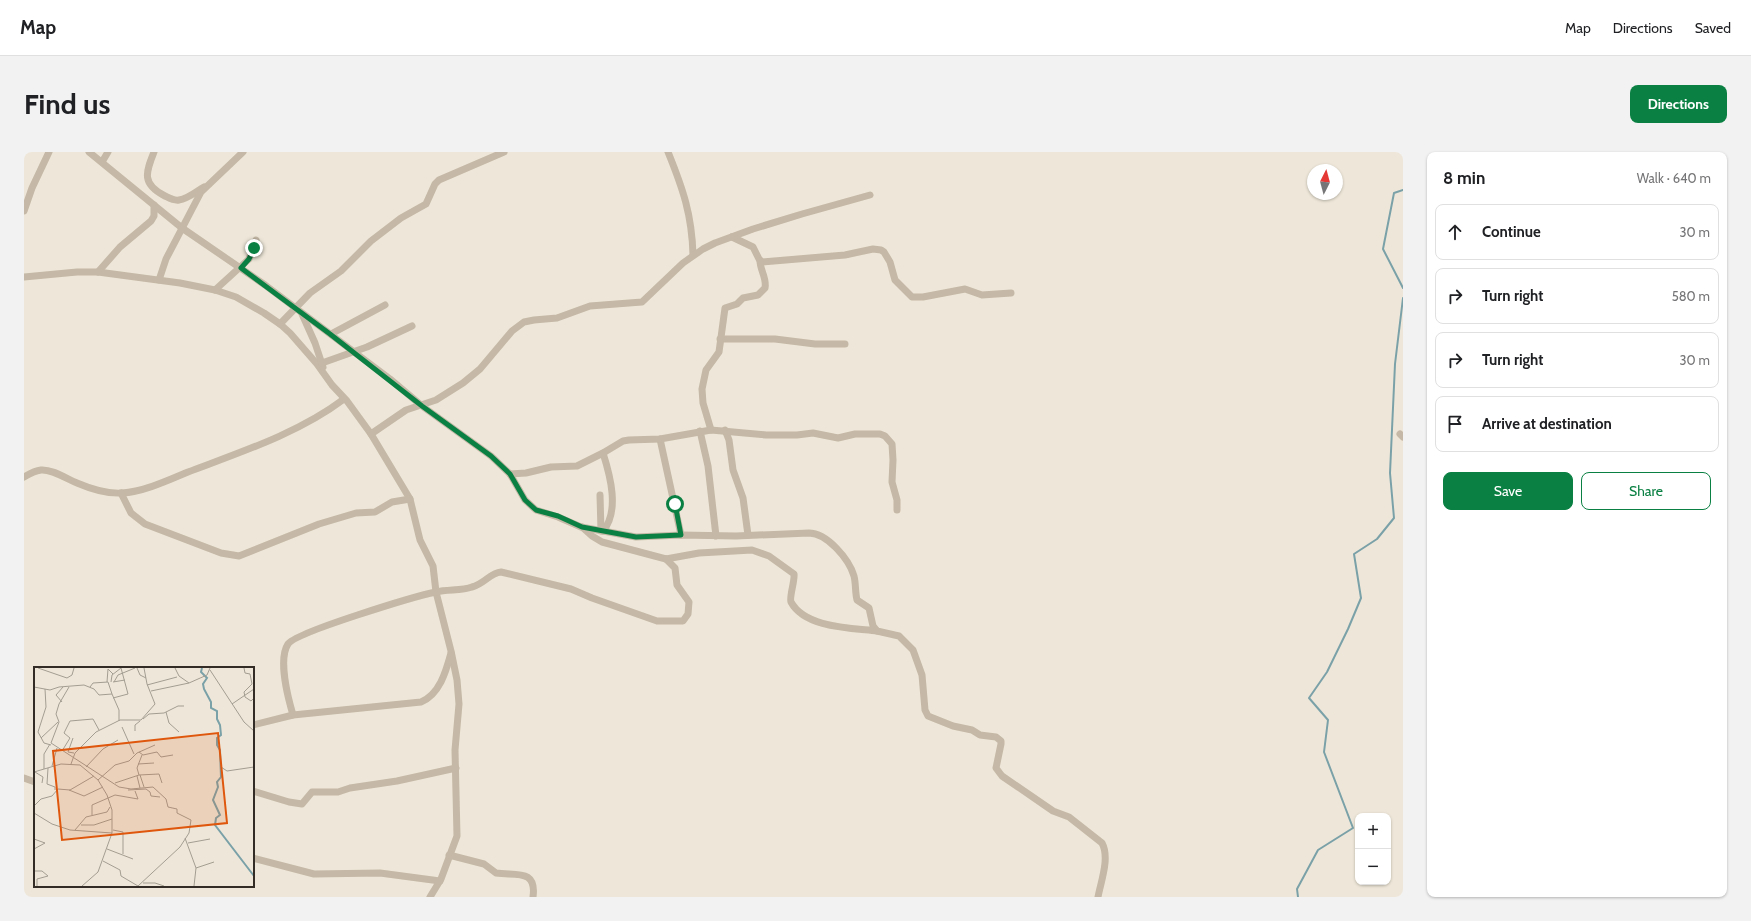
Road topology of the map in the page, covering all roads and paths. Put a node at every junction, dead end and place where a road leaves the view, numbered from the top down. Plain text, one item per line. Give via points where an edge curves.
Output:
1 (49, 152) edge
2 (89, 152) edge
3 (108, 152) edge
4 (154, 152) edge
5 (244, 152) edge
6 (504, 152) edge
7 (668, 152) edge
8 (102, 162) junction
9 (204, 187) junction
10 (870, 196) dead end
11 (154, 206) junction
12 (24, 211) edge
13 (182, 228) junction
14 (732, 237) junction
15 (256, 240) dead end
16 (693, 255) junction
17 (760, 261) junction
18 (241, 268) junction
19 (98, 272) junction
20 (24, 277) edge
21 (159, 280) junction
22 (215, 290) junction
23 (1011, 293) dead end
24 (385, 305) dead end
25 (295, 308) junction
26 (301, 313) junction
27 (280, 324) junction
28 (412, 326) dead end
29 (330, 334) junction
30 (720, 339) junction
31 (845, 344) dead end
32 (354, 352) junction
33 (322, 363) junction
34 (327, 379) junction
35 (344, 398) junction
36 (422, 406) junction
37 (711, 430) junction
38 (725, 430) junction
39 (700, 431) junction
40 (371, 434) junction
41 (660, 439) junction
42 (603, 453) junction
43 (510, 474) junction
44 (24, 477) edge
45 (121, 493) junction
46 (600, 495) dead end
47 (410, 499) junction
48 (897, 510) dead end
49 (582, 527) junction
50 (602, 531) junction
51 (681, 535) junction
52 (748, 535) junction
53 (716, 536) junction
54 (666, 559) junction
55 (436, 592) junction
56 (877, 631) junction
57 (451, 650) junction
58 (293, 715) junction
59 (254, 725) edge
60 (456, 768) junction
61 (24, 778) edge
62 (34, 782) edge
63 (254, 791) edge
64 (450, 856) junction
65 (254, 858) edge
66 (440, 881) junction
67 (430, 897) edge
68 (532, 897) edge
69 (1098, 897) edge

1 - 12 street
2 - 8 street
3 - 8 street
4 - 9 street via 147,171 148,181 154,189 180,200
5 - 9 street
6 - 25 street via 439,180 426,204 405,215 371,241 342,271 316,287
7 - 16 street via 688,204
8 - 11 street
9 - 13 street
10 - 14 street via 808,212
11 - 13 street
11 - 19 street via 151,221 120,247
13 - 18 street
13 - 21 street via 166,259
14 - 16 street via 714,243
14 - 17 street via 753,247
15 - 18 street via 252,254
16 - 36 street via 642,302 590,306 557,318 524,322 512,331 480,369 463,383
17 - 23 street via 877,249 884,252 895,280 912,297 965,289 982,295
17 - 30 street via 765,279 764,290 758,295 743,298 737,304 725,308
18 - 22 street
18 - 25 street
19 - 20 street
19 - 21 street
21 - 22 street
22 - 27 street via 250,304
24 - 29 street
25 - 26 street
25 - 27 street
26 - 29 street
26 - 33 street
27 - 34 street via 317,364
28 - 32 street
29 - 32 street
30 - 31 street via 768,338 815,344
30 - 37 street via 719,352 706,370 702,389 703,403
32 - 33 street
32 - 36 street
33 - 34 street
34 - 35 street
35 - 40 street
35 - 45 street via 309,422 244,450 170,480
36 - 40 street via 406,410
36 - 43 street via 491,456
37 - 38 street
37 - 39 street
38 - 48 street via 771,435 813,433 838,438 862,434 885,436 892,444 892,482
38 - 52 street via 733,470 743,498
39 - 41 street
39 - 53 street via 708,466
40 - 47 street
41 - 42 street via 623,441
41 - 51 street
42 - 43 street via 577,466
42 - 50 street via 610,475 612,496 609,522
43 - 49 street via 532,507
44 - 45 street via 42,470 88,487
45 - 47 street via 131,513 145,524 221,553 239,556 319,524 356,513 375,512 392,502
46 - 50 street
47 - 55 street via 420,540 433,566
49 - 50 street
49 - 54 street via 602,542
50 - 51 street via 636,537
51 - 53 street
52 - 53 street
52 - 56 street via 813,533 826,541 844,555 856,583 857,600 869,608 873,626
54 - 55 street via 675,568 677,585 689,602 688,614 682,621 652,620 571,589 507,572 496,573 485,582 471,588
54 - 56 street via 699,553 752,550 760,552 794,574 791,601 797,610 823,623
55 - 57 street
55 - 58 street via 358,615 288,643 285,682
56 - 69 street via 899,636 913,650 922,675 925,710 928,716 980,735 998,738 1001,744 996,765 998,772 1046,807 1069,817 1102,843 1104,863
57 - 58 street via 441,680 432,695 421,702
57 - 60 street via 459,697 455,739
58 - 59 street
60 - 63 street via 338,792 312,792 302,804
60 - 64 street via 458,833
61 - 62 street
64 - 66 street
64 - 68 street via 484,864 496,874 511,873 525,876 533,883
65 - 66 street via 314,874 380,873
66 - 67 street

